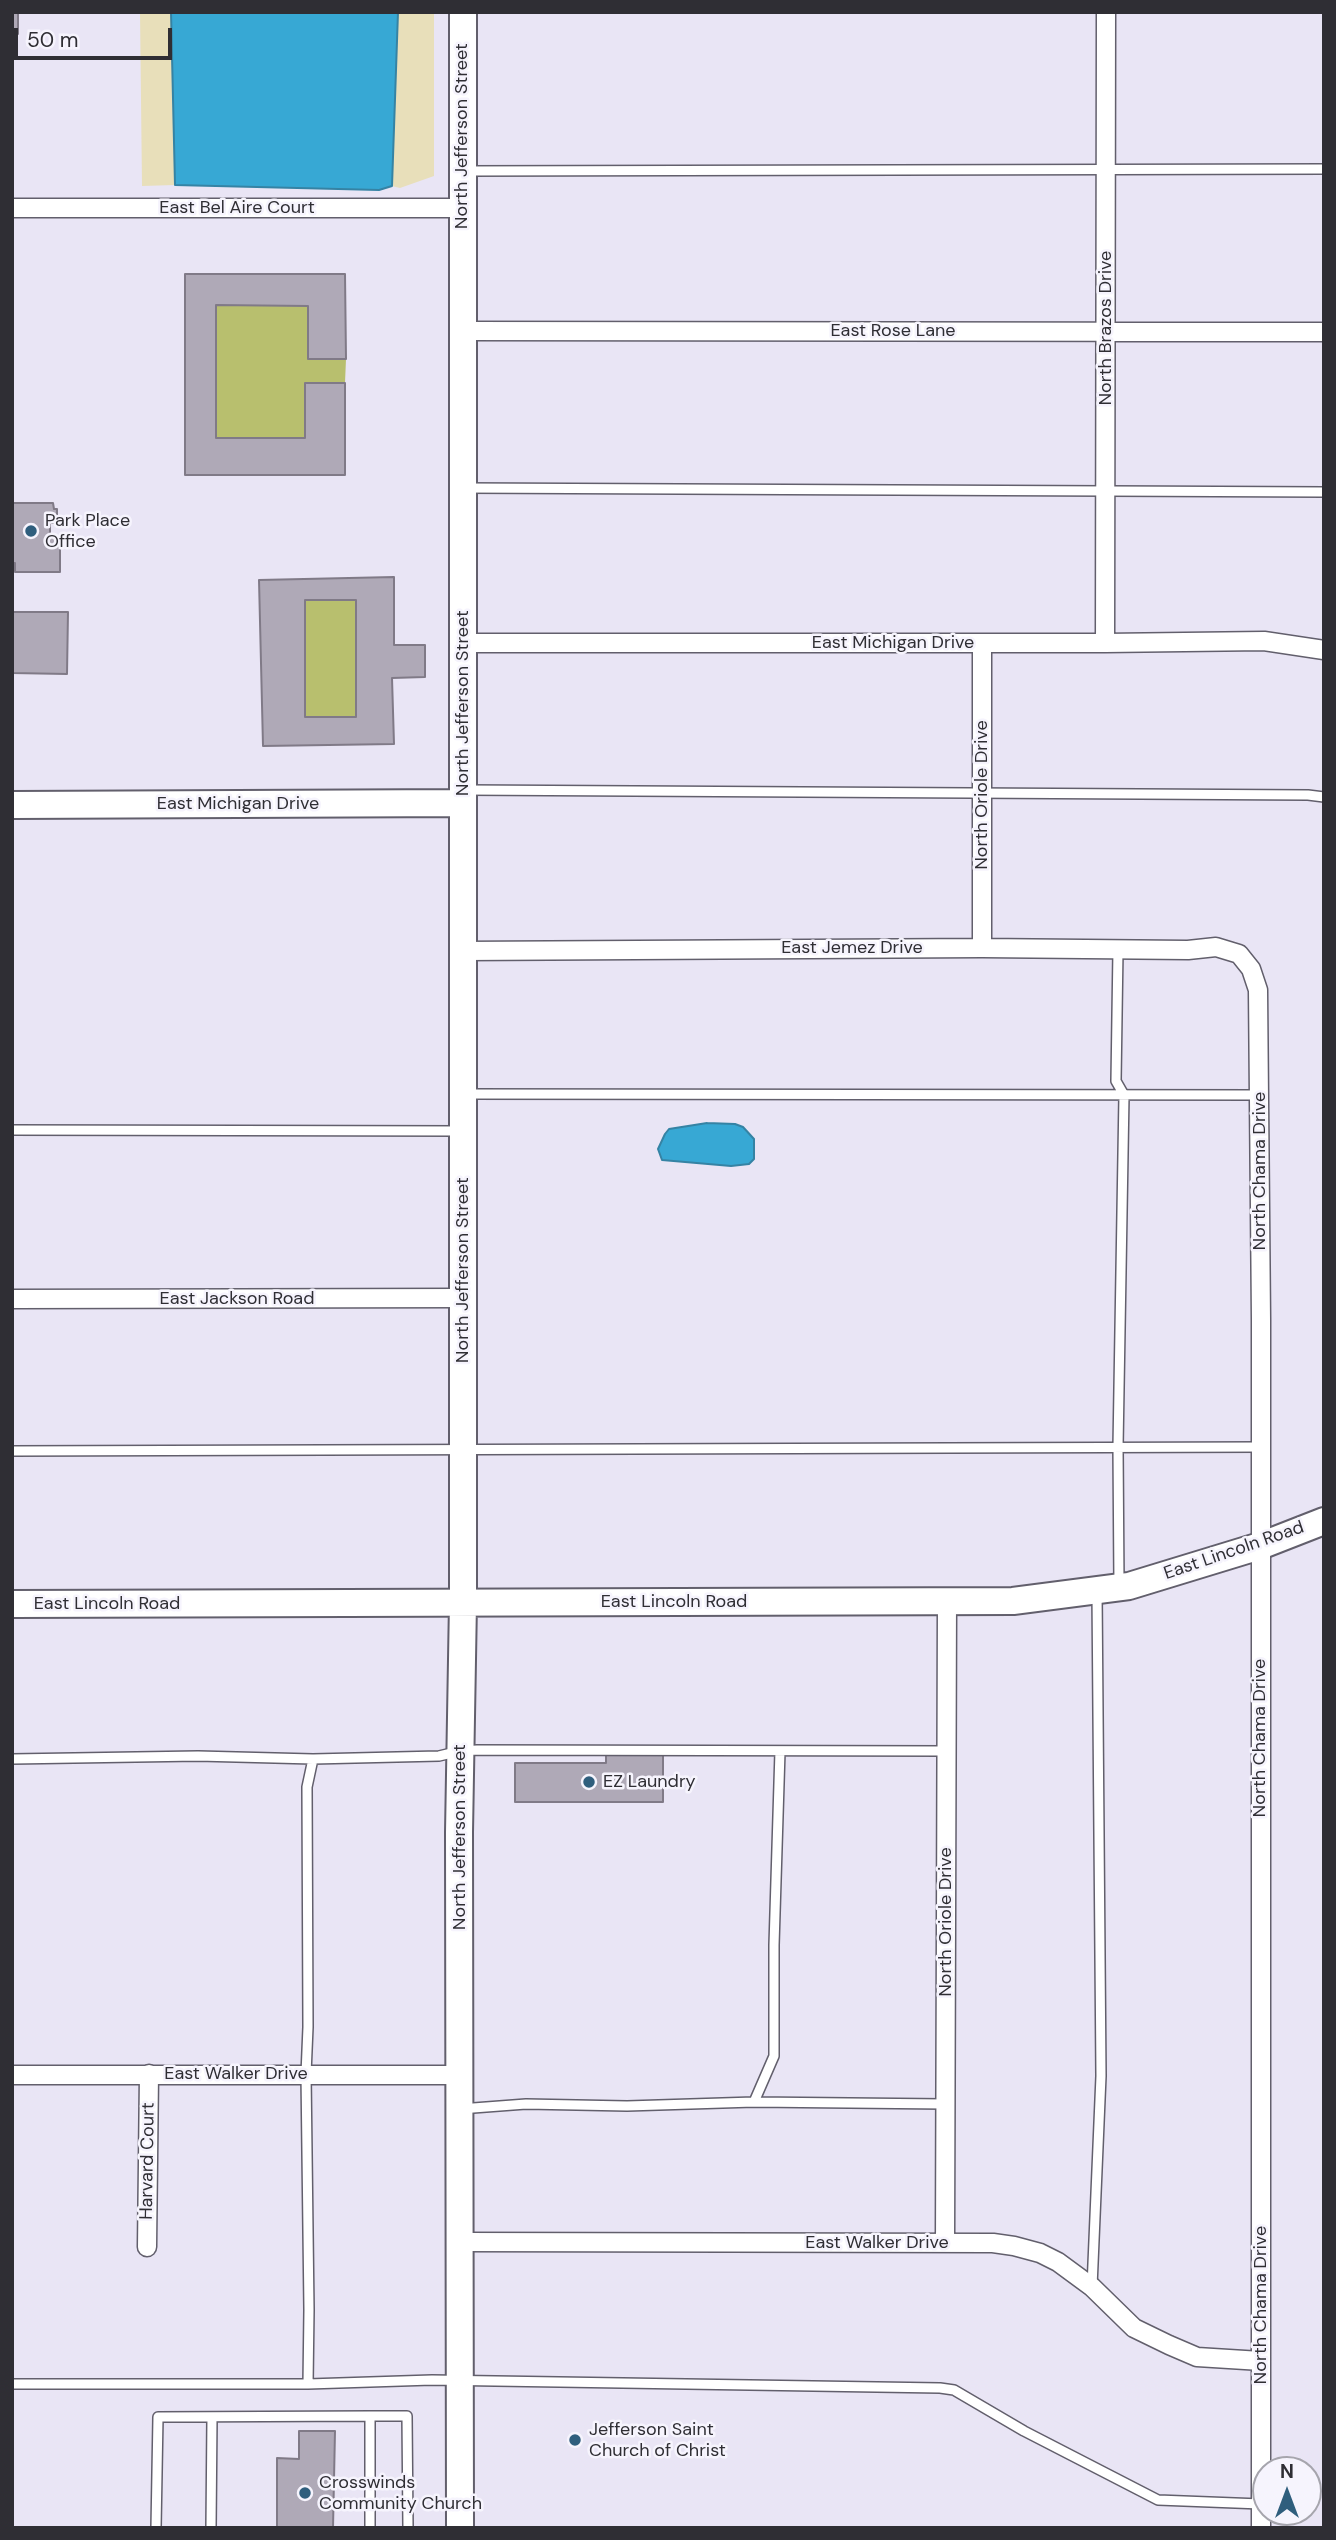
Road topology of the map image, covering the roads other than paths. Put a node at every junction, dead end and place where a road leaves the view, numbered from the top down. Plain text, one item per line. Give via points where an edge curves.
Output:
1 (463, 12) edge
2 (1106, 12) edge
3 (1106, 168) junction
4 (1324, 169) edge
5 (462, 171) junction
6 (12, 208) edge
7 (461, 208) junction
8 (463, 331) junction
9 (1105, 331) junction
10 (1324, 331) edge
11 (463, 488) junction
12 (1105, 491) junction
13 (1324, 492) edge
14 (462, 643) junction
15 (982, 643) junction
16 (1105, 643) junction
17 (1324, 650) edge
18 (982, 794) junction
19 (463, 797) junction
20 (1324, 797) edge
21 (12, 805) edge
22 (982, 948) junction
23 (1118, 950) junction
24 (463, 951) junction
25 (1239, 954) joint
26 (463, 1094) junction
27 (1124, 1095) junction
28 (1260, 1095) junction
29 (12, 1130) edge
30 (463, 1131) junction
31 (462, 1298) junction
32 (12, 1299) edge
33 (1118, 1447) junction
34 (1261, 1447) junction
35 (463, 1448) junction
36 (12, 1451) edge
37 (1324, 1521) edge
38 (1260, 1546) junction
39 (1108, 1588) junction
40 (947, 1601) junction
41 (463, 1602) junction
42 (12, 1604) edge
43 (460, 1751) junction
44 (780, 1751) junction
45 (946, 1751) junction
46 (12, 1759) edge
47 (313, 1759) junction
48 (149, 2074) junction
49 (306, 2074) junction
50 (12, 2075) edge
51 (460, 2075) junction
52 (754, 2102) junction
53 (945, 2104) junction
54 (460, 2109) junction
55 (460, 2242) junction
56 (945, 2243) junction
57 (148, 2247) dead end
58 (1092, 2287) junction
59 (1261, 2361) junction
60 (460, 2381) junction
61 (12, 2384) edge
62 (307, 2384) junction
63 (370, 2416) junction
64 (212, 2417) junction
65 (1261, 2456) edge
66 (1252, 2504) edge
67 (156, 2528) edge
68 (211, 2528) edge
69 (370, 2528) edge
70 (408, 2528) edge
71 (460, 2528) edge

1 - 5 street, North Jefferson Street
2 - 3 street, North Brazos Drive
3 - 4 lane
3 - 5 lane
3 - 9 street, North Brazos Drive
5 - 7 street, North Jefferson Street
6 - 7 street, East Bel Aire Court
7 - 8 street, North Jefferson Street
8 - 9 street, East Rose Lane
8 - 11 street, North Jefferson Street
9 - 10 street, East Rose Lane
9 - 12 street, North Brazos Drive
11 - 12 lane
11 - 14 street, North Jefferson Street
12 - 13 lane
12 - 16 street, North Brazos Drive
14 - 15 street, East Michigan Drive
14 - 19 street, North Jefferson Street
15 - 16 street, East Michigan Drive
15 - 18 street, North Oriole Drive
16 - 17 street, East Michigan Drive via 1264,640
18 - 19 lane
18 - 20 lane
18 - 22 street, North Oriole Drive
19 - 21 street, East Michigan Drive
19 - 24 street, North Jefferson Street
22 - 23 street, East Jemez Drive
22 - 24 street, East Jemez Drive
23 - 25 street, East Jemez Drive via 1216,947
23 - 27 lane via 1116,1082
24 - 26 street, North Jefferson Street
25 - 28 street, North Chama Drive via 1251,969 1258,990
26 - 27 lane
26 - 30 street, North Jefferson Street
27 - 28 lane
27 - 33 lane
28 - 34 street, North Chama Drive
29 - 30 lane
30 - 31 street, North Jefferson Street
31 - 32 street, East Jackson Road
31 - 35 street, North Jefferson Street
33 - 34 lane
33 - 35 lane
33 - 39 lane
34 - 38 street, North Chama Drive
35 - 36 lane
35 - 41 street, North Jefferson Street
37 - 38 street, East Lincoln Road
38 - 39 street, East Lincoln Road via 1178,1573
38 - 59 street, North Chama Drive
39 - 40 street, East Lincoln Road via 1013,1601
39 - 58 lane via 1101,2076
40 - 41 street, East Lincoln Road
40 - 45 street, North Oriole Drive
41 - 42 street, East Lincoln Road
41 - 43 street, North Jefferson Street
43 - 44 lane
43 - 47 lane via 439,1756
43 - 51 street, North Jefferson Street
44 - 45 lane
44 - 52 lane via 774,2056
45 - 53 street, North Oriole Drive
46 - 47 lane
47 - 49 lane via 307,1787
48 - 49 street, East Walker Drive
48 - 50 street, East Walker Drive
48 - 57 street, Harvard Court
49 - 51 street, East Walker Drive
49 - 62 lane
51 - 54 street, North Jefferson Street
52 - 53 lane
52 - 54 lane
53 - 56 street, North Oriole Drive
54 - 55 street, North Jefferson Street
55 - 56 street, East Walker Drive
55 - 60 street, North Jefferson Street
56 - 58 street, East Walker Drive via 993,2243 1040,2253
58 - 59 street, East Walker Drive via 1134,2328 1168,2345 1197,2357
59 - 65 street, North Chama Drive
60 - 62 lane
60 - 66 lane via 954,2390 1158,2500
60 - 71 street, North Jefferson Street
61 - 62 lane
63 - 64 lane
63 - 69 lane
63 - 70 lane via 407,2416
64 - 67 lane via 158,2417
64 - 68 lane

